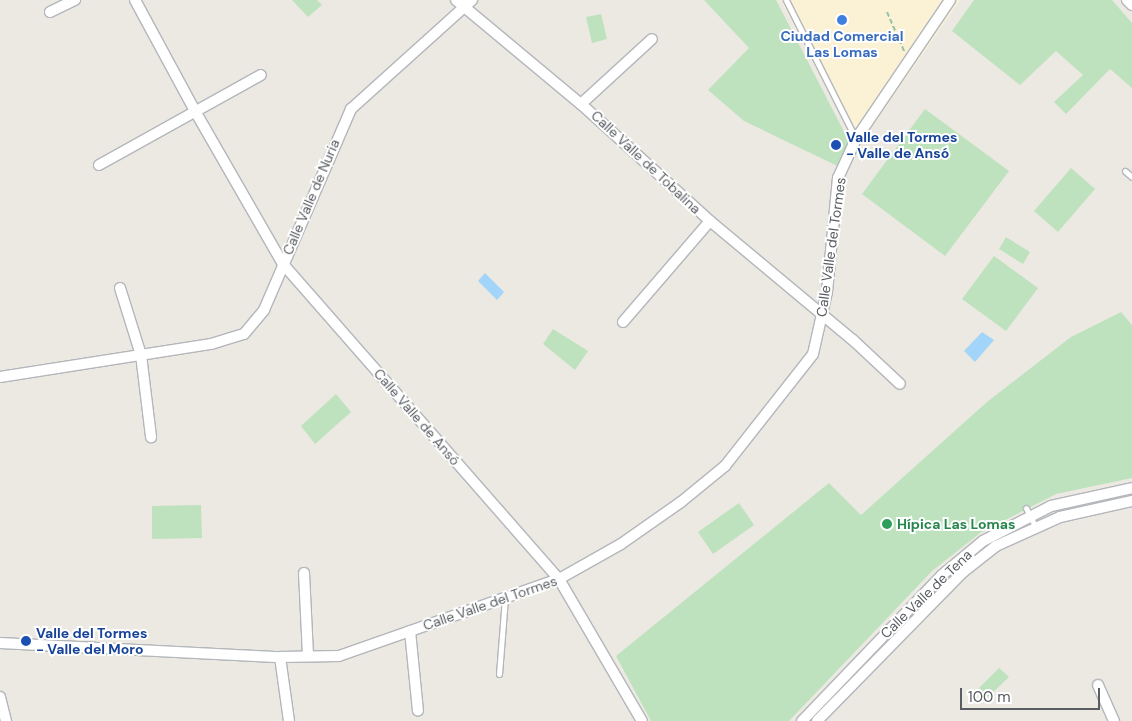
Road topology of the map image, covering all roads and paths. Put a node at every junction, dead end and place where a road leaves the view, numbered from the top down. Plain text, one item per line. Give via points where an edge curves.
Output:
1 (75, 0) edge
2 (135, 0) edge
3 (786, 0) edge
4 (950, 0) edge
5 (1127, 0) edge
6 (464, 2) edge
7 (1132, 5) edge
8 (50, 12) dead end
9 (887, 12) dead end
10 (652, 39) dead end
11 (908, 61) junction
12 (261, 75) dead end
13 (582, 104) junction
14 (195, 111) junction
15 (856, 139) junction
16 (99, 165) dead end
17 (1125, 171) dead end
18 (1132, 177) edge
19 (710, 221) junction
20 (283, 264) junction
21 (120, 288) dead end
22 (822, 318) junction
23 (623, 322) dead end
24 (140, 355) junction
25 (0, 377) edge
26 (900, 384) dead end
27 (150, 437) dead end
28 (1132, 488) edge
29 (1132, 501) edge
30 (1028, 511) junction
31 (1035, 526) junction
32 (304, 573) dead end
33 (559, 579) junction
34 (505, 596) junction
35 (410, 631) junction
36 (0, 643) edge
37 (308, 655) junction
38 (280, 657) junction
39 (499, 674) dead end
40 (1098, 685) dead end
41 (0, 697) edge
42 (418, 711) dead end
43 (6, 721) edge
44 (289, 721) edge
45 (642, 721) edge
46 (802, 721) edge
47 (817, 721) edge
48 (1114, 721) edge

1 - 8 street
2 - 14 street, Calle Valle de Ansó
3 - 15 lane
4 - 11 street, Calle Valle del Tormes
5 - 7 street
6 - 13 street, Calle Valle de Tobalina
6 - 20 street, Calle Valle de Nuria via 351,109
9 - 11 path
10 - 13 street, Calle Valle de Tobalina
11 - 15 street, Calle Valle del Tormes
12 - 14 street
13 - 19 street, Calle Valle de Tobalina
14 - 16 street
14 - 20 street, Calle Valle de Ansó
15 - 22 street, Calle Valle del Tormes via 838,178
17 - 18 lane
19 - 22 street, Calle Valle de Tobalina
19 - 23 street, Calle Valle de Tobalina
20 - 24 street, Calle Valle de Nuria via 264,310 244,334 212,344
20 - 33 street, Calle Valle de Ansó
21 - 24 street
22 - 26 street, Calle Valle de Tobalina via 853,340
22 - 33 street, Calle Valle del Tormes via 813,354 724,466 682,502 621,544
24 - 25 street, Calle Valle de Nuria
24 - 27 street
28 - 30 street, Calle Valle de Tena
29 - 31 street, Calle Valle de Tena via 1081,510
30 - 31 lane
30 - 46 street, Calle Valle de Tena via 956,560
31 - 47 street, Calle Valle de Tena via 996,546 963,572
32 - 37 street
33 - 34 street, Calle Valle del Tormes
33 - 45 street, Calle Valle de Ansó
34 - 35 street, Calle Valle del Tormes
34 - 39 lane
35 - 37 street, Calle Valle del Tormes via 339,656
35 - 42 street, Calle Valle del Tormes
36 - 38 street, Calle Valle del Tormes
37 - 38 street, Calle Valle del Tormes
38 - 44 street
40 - 48 street
41 - 43 street

